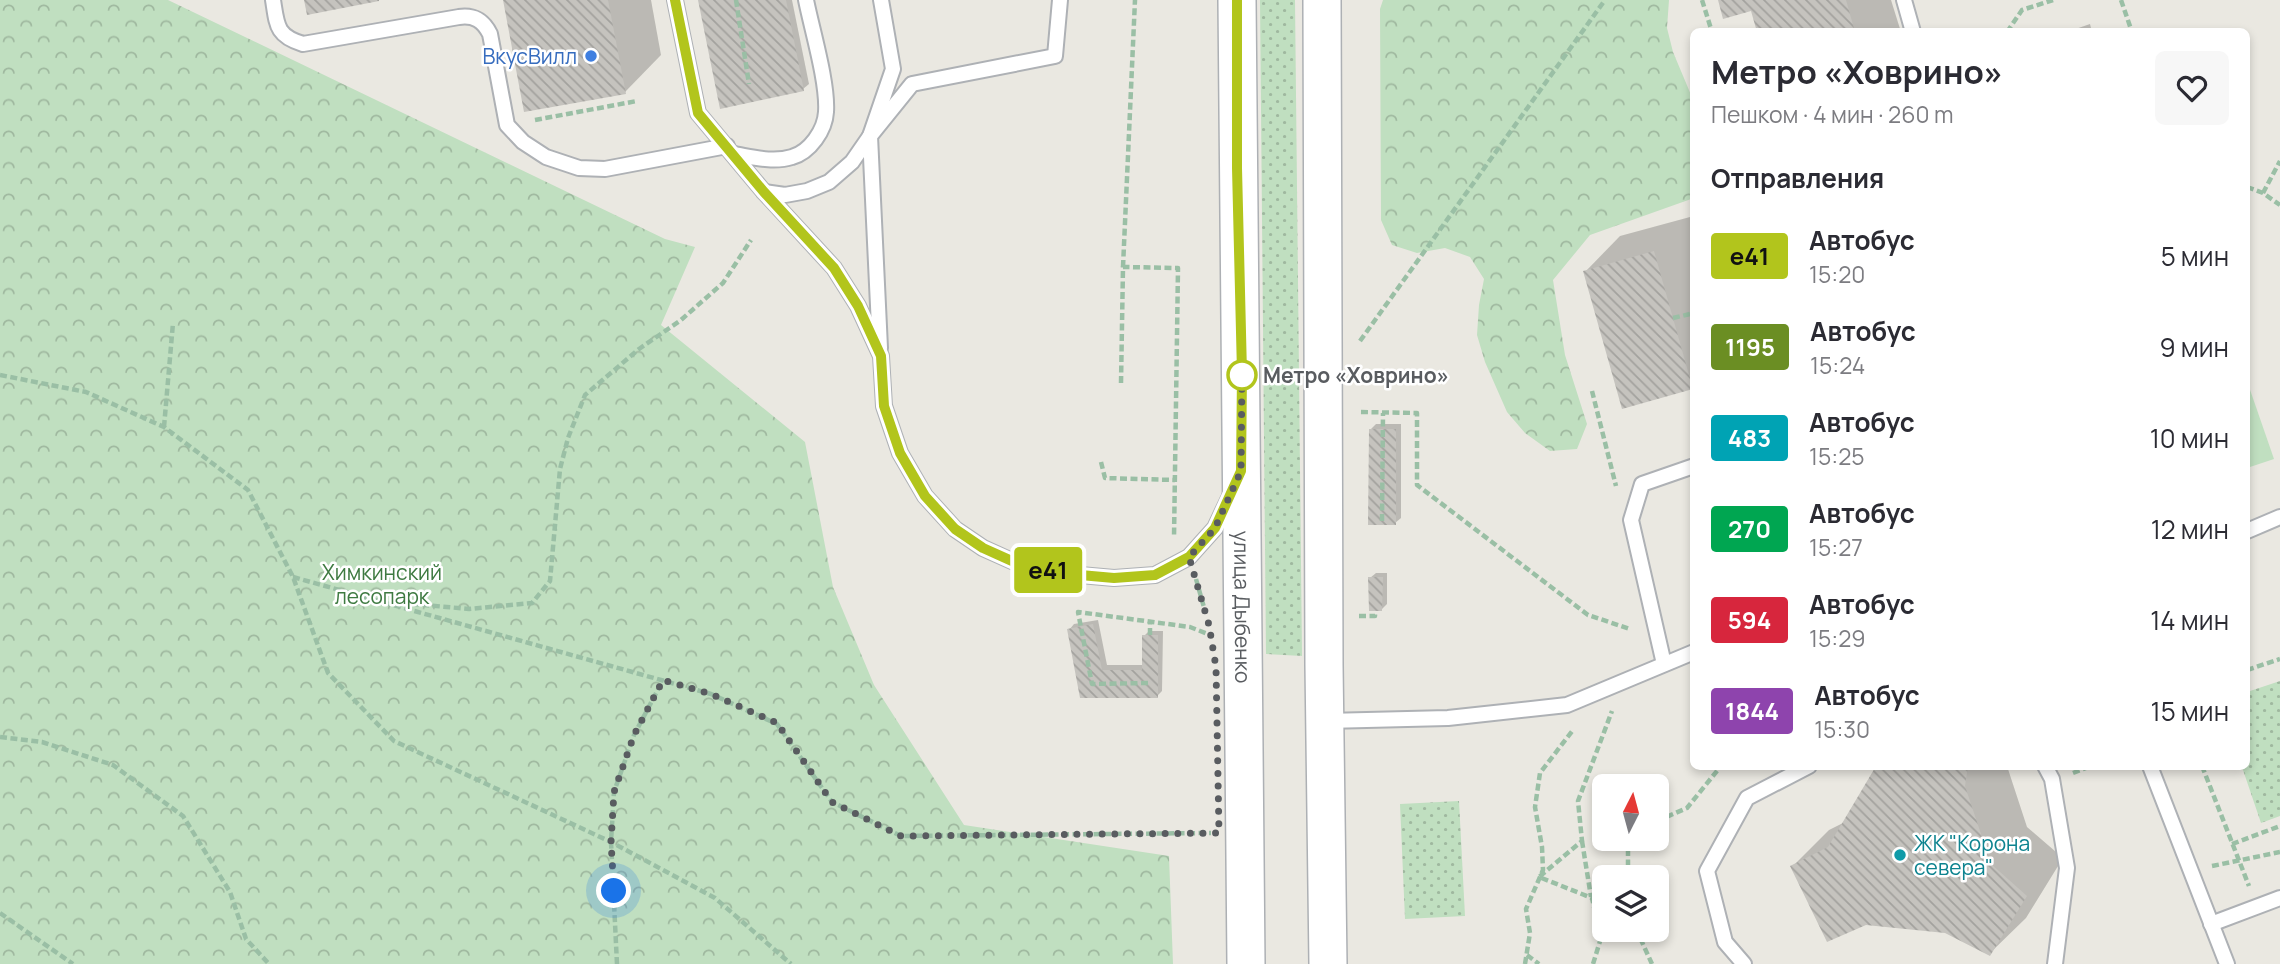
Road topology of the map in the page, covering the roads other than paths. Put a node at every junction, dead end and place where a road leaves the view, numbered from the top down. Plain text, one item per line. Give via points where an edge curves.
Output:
1 (273, 0) edge
2 (675, 0) edge
3 (806, 0) edge
4 (881, 0) edge
5 (1060, 0) edge
6 (1237, 0) edge
7 (1322, 0) edge
8 (1904, 0) edge
9 (1912, 28) edge
10 (870, 135) junction
11 (730, 150) junction
12 (764, 192) junction
13 (881, 356) junction
14 (1690, 467) edge
15 (1241, 471) junction
16 (2280, 517) edge
17 (2250, 530) edge
18 (1690, 654) edge
19 (1664, 664) junction
20 (1325, 721) junction
21 (1801, 770) edge
22 (2047, 770) edge
23 (2152, 770) edge
24 (2280, 898) edge
25 (2211, 924) junction
26 (1246, 964) edge
27 (1328, 964) edge
28 (1744, 964) edge
29 (2055, 964) edge
30 (2227, 964) edge

1 - 11 lane via 277,28 303,44 459,17 478,19 489,34 507,125 523,142 563,164 605,169
2 - 11 lane via 698,113
3 - 11 lane via 825,89 823,127 810,146 793,157 768,160
4 - 10 lane via 893,69
5 - 10 lane via 1055,56 912,84
6 - 15 main road, улица Дыбенко
7 - 20 main road
8 - 9 lane
10 - 12 lane via 852,162 829,182 785,195
10 - 13 lane
11 - 12 lane
12 - 13 lane via 834,268
13 - 15 lane via 884,406 900,453 925,496 955,529 1023,566 1114,578 1155,575 1189,557 1215,528
14 - 19 lane via 1642,484 1631,520
15 - 26 main road, улица Дыбенко
16 - 17 lane
18 - 19 lane
19 - 20 lane via 1567,705 1448,718
20 - 27 main road
21 - 28 lane via 1747,799 1707,871 1724,942
22 - 29 lane via 2067,868
23 - 25 lane
24 - 25 lane
25 - 30 lane

